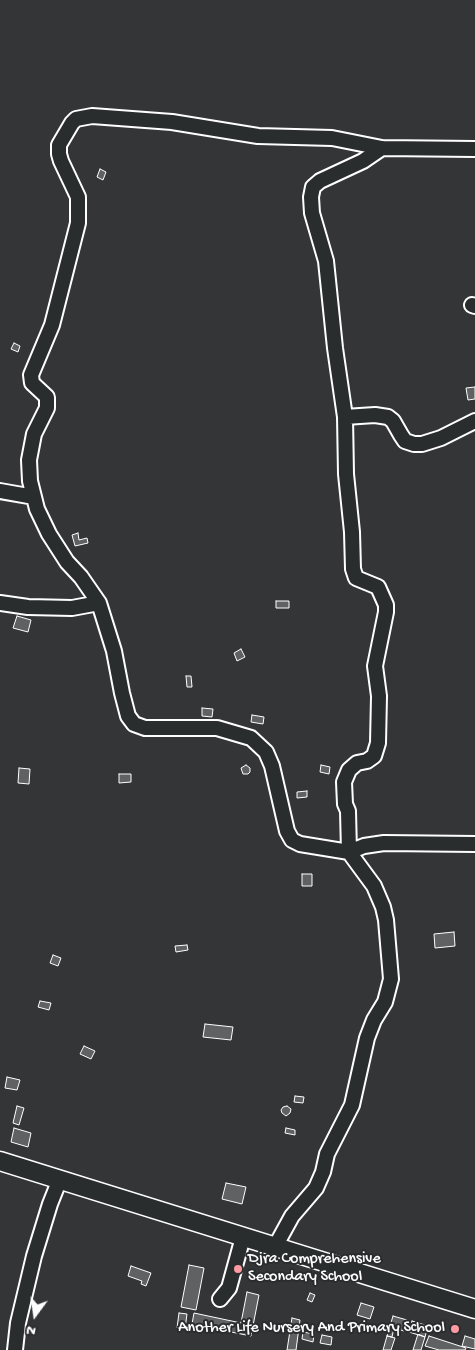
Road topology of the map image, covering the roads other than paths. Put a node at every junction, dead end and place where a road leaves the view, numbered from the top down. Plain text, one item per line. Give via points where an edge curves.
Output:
1 (382, 148) junction
2 (475, 149) edge
3 (345, 417) junction
4 (475, 421) edge
5 (0, 491) edge
6 (34, 496) junction
7 (0, 603) edge
8 (99, 603) junction
9 (475, 844) edge
10 (349, 852) junction
11 (0, 1160) edge
12 (60, 1179) junction
13 (243, 1237) junction
14 (275, 1247) junction
15 (220, 1299) dead end
16 (475, 1310) edge
17 (15, 1350) edge

1 - 2 street
1 - 3 street via 363,161 320,181 313,187 311,197 312,213 326,262
1 - 6 street via 332,138 258,136 172,122 92,116 76,118 59,146 59,154 78,197 78,223 52,325 31,375 32,383 47,397 47,408 34,434 28,460
3 - 4 street via 388,417 405,441 414,444 441,438
3 - 10 street via 353,569 356,578 378,587 386,605 375,666 378,743 374,756 349,770 344,782
5 - 6 street
6 - 8 street via 49,534 66,562
7 - 8 street via 72,608
8 - 10 street via 114,651 128,716 134,724 145,728 217,728 251,738 266,752 272,766 292,840
9 - 10 street via 384,843
10 - 14 street via 374,886 383,907 390,986 368,1038 352,1105 327,1154 316,1188 292,1216
11 - 12 main road
12 - 13 main road
12 - 17 street via 34,1256
13 - 14 main road
13 - 15 street via 230,1288
14 - 16 main road

